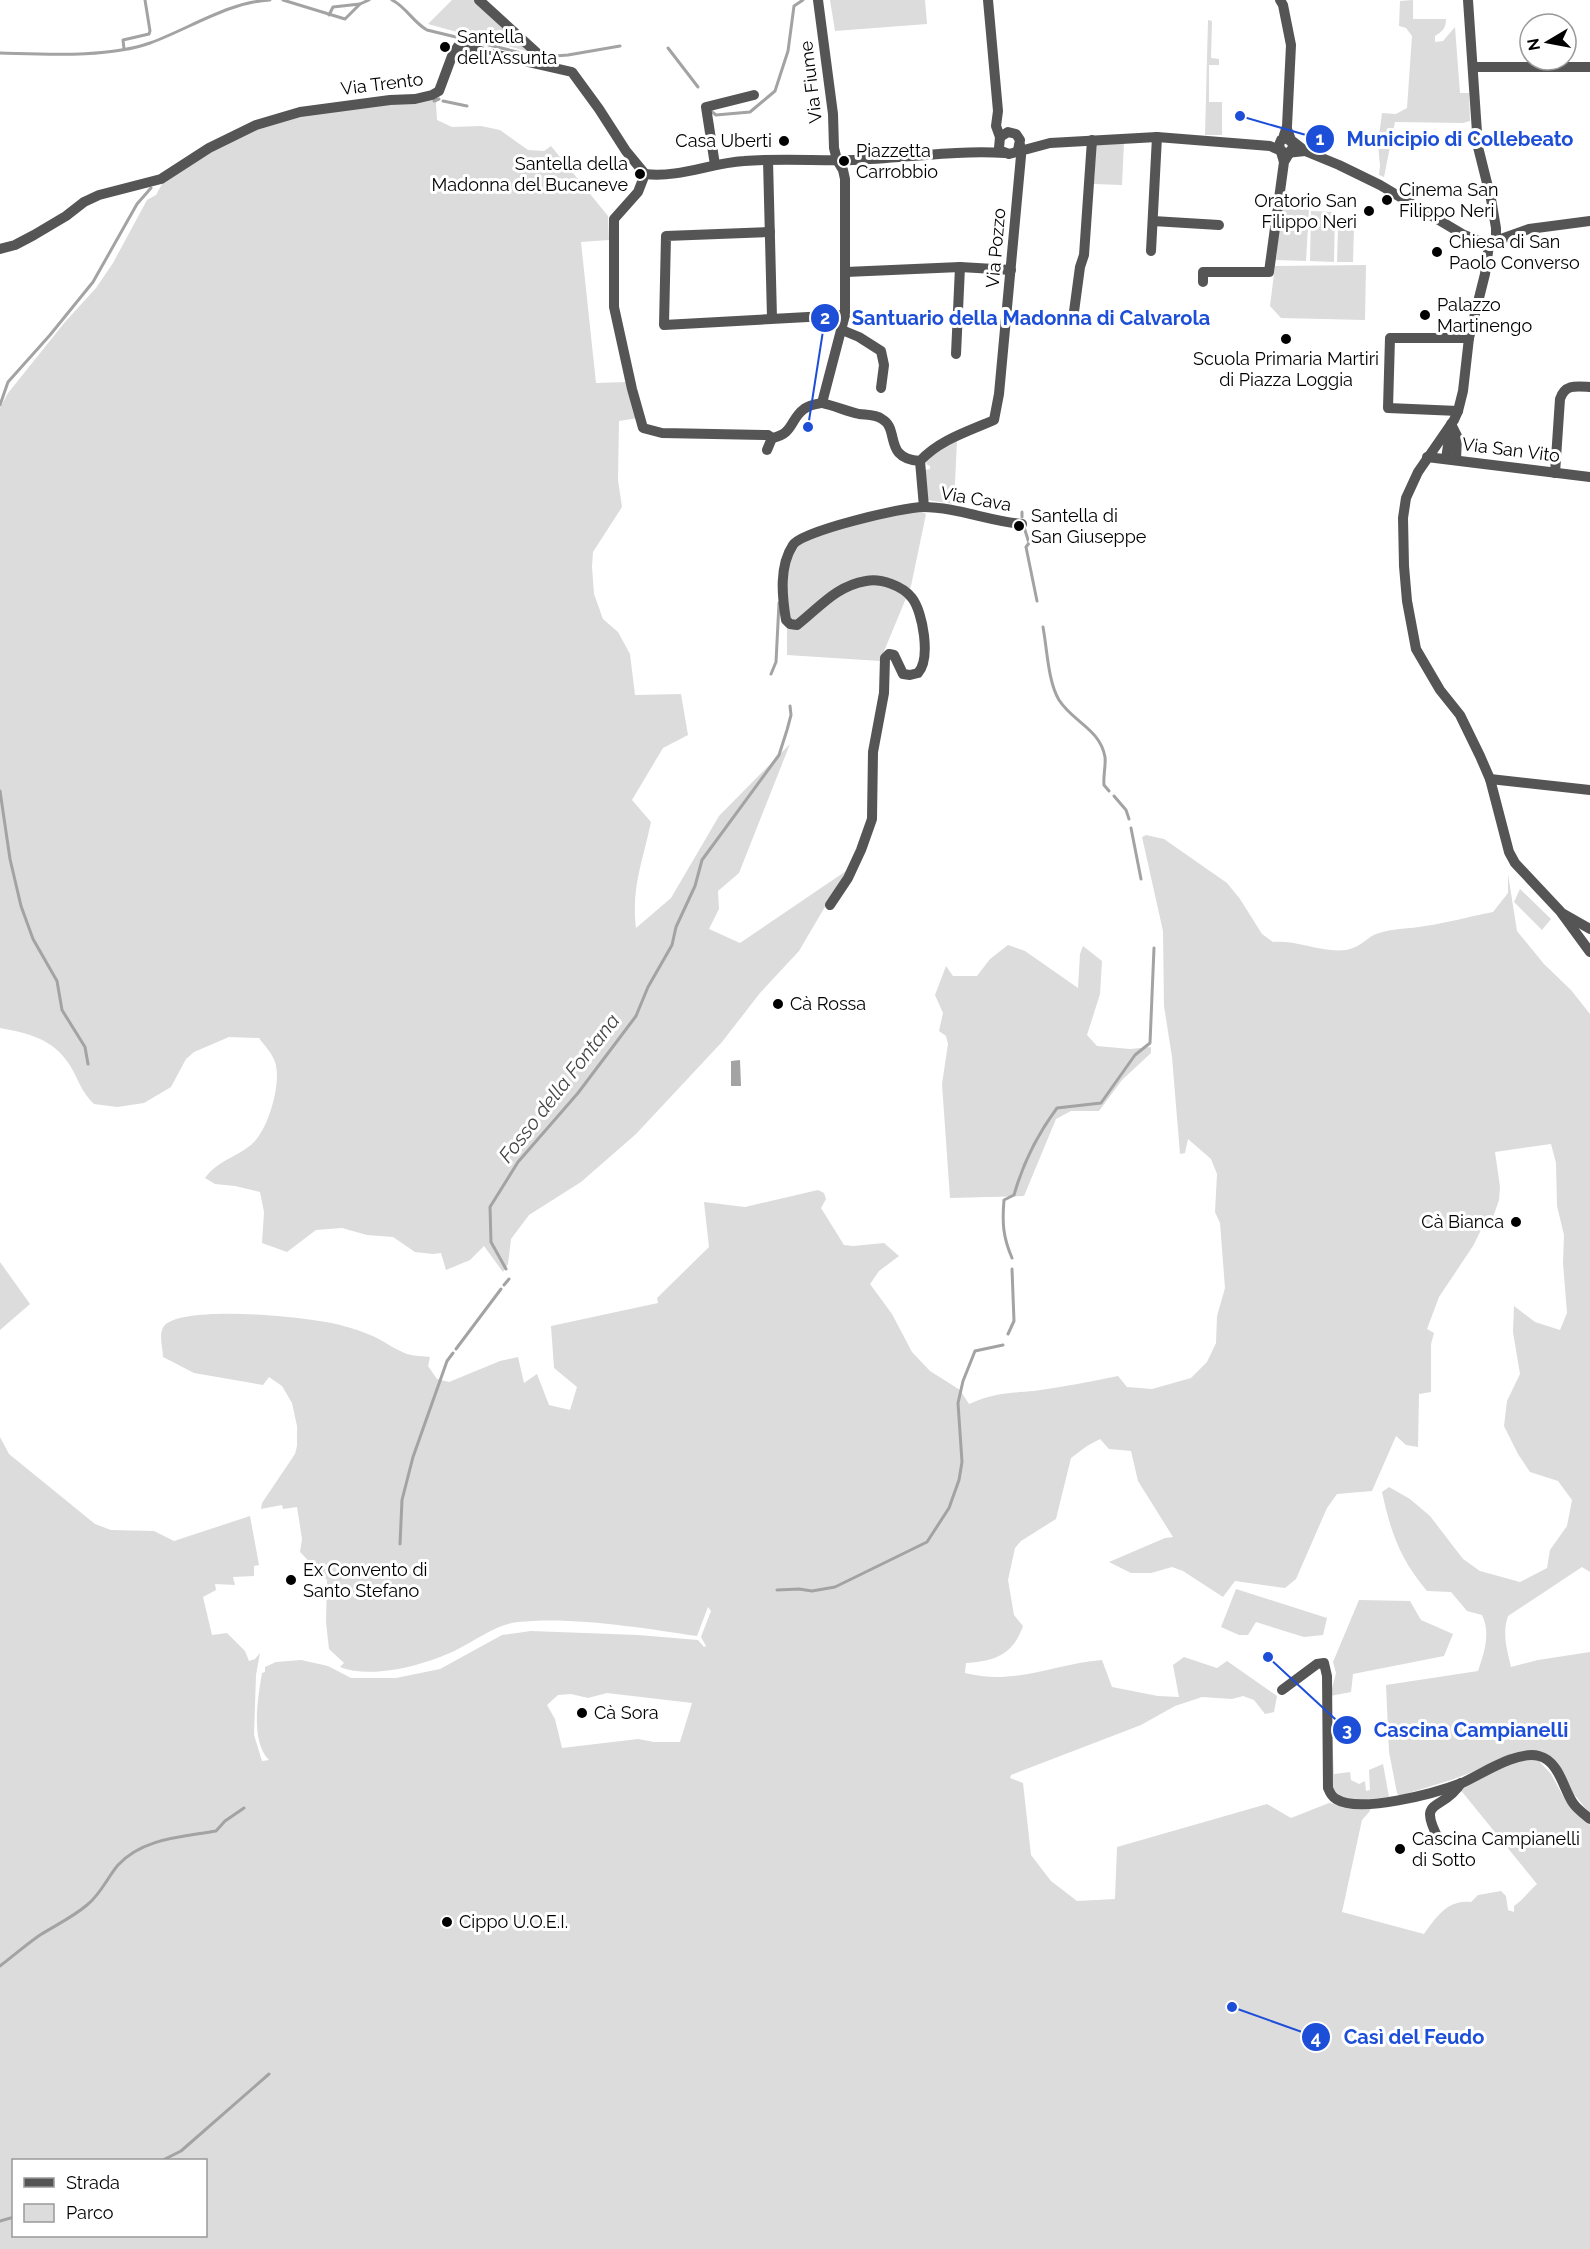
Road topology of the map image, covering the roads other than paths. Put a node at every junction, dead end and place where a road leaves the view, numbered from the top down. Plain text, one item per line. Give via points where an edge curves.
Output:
1 (479, 0) edge
2 (818, 0) edge
3 (988, 0) edge
4 (1468, 0) edge
5 (1282, 2) edge
6 (538, 59) junction
7 (1473, 67) junction
8 (1590, 67) edge
9 (754, 94) dead end
10 (998, 111) junction
11 (1157, 137) junction
12 (999, 138) junction
13 (1092, 140) junction
14 (1050, 143) junction
15 (1014, 146) junction
16 (1283, 148) junction
17 (973, 151) junction
18 (768, 160) junction
19 (837, 163) junction
20 (715, 165) junction
21 (645, 174) junction
22 (1153, 221) junction
23 (1590, 221) edge
24 (1219, 225) dead end
25 (770, 232) junction
26 (1492, 241) junction
27 (0, 249) edge
28 (1151, 251) dead end
29 (960, 267) junction
30 (1011, 270) junction
31 (846, 272) junction
32 (1203, 282) dead end
33 (614, 307) junction
34 (845, 315) junction
35 (772, 318) junction
36 (1073, 319) dead end
37 (611, 321) dead end
38 (842, 330) junction
39 (1464, 338) junction
40 (956, 354) dead end
41 (1590, 387) edge
42 (881, 388) dead end
43 (822, 403) junction
44 (1458, 411) junction
45 (1451, 424) junction
46 (772, 438) junction
47 (767, 450) dead end
48 (1427, 457) junction
49 (1451, 459) junction
50 (920, 460) junction
51 (1555, 473) junction
52 (1590, 477) edge
53 (924, 507) junction
54 (1022, 524) dead end
55 (1490, 779) junction
56 (1508, 781) junction
57 (1590, 790) edge
58 (1494, 799) junction
59 (830, 905) dead end
60 (1560, 911) junction
61 (1590, 929) edge
62 (1590, 952) edge
63 (1282, 1690) dead end
64 (1461, 1783) junction
65 (1590, 1819) edge
66 (1439, 1840) dead end

1 - 6 street
2 - 19 street, Via Fiume
3 - 10 street
4 - 7 street
5 - 16 street via 1291,45
6 - 21 street, Via Trento via 572,72
6 - 27 street, Via Trento via 458,46 436,94 300,112 256,125 209,148 161,179 99,195 34,235
7 - 8 street
7 - 26 street via 1478,147 1494,215
9 - 20 street via 706,107
10 - 12 street
10 - 15 street
11 - 13 street
11 - 16 street
11 - 22 street
12 - 15 street via 1005,133
12 - 15 street via 999,148
12 - 17 street
13 - 14 street
13 - 36 street via 1084,255
14 - 15 street
14 - 15 street via 1024,140
15 - 17 street
15 - 30 street, Via Pozzo via 1020,174
16 - 26 street via 1305,151 1340,165 1464,235
16 - 32 street via 1269,272 1203,272
17 - 19 street
18 - 19 street
18 - 20 street
18 - 25 street
19 - 31 street, Via Fiume via 846,216
20 - 21 street via 688,173
21 - 33 street via 638,192 614,219
22 - 24 street
22 - 28 street
23 - 26 street via 1517,232
25 - 35 street
25 - 35 street via 666,236 664,325
26 - 39 street
29 - 30 street
29 - 31 street
29 - 40 street
30 - 50 street, Via Pozzo via 994,420 949,440
31 - 34 street, Via Fiume
33 - 37 street
33 - 46 street via 643,428 662,433
34 - 35 street
34 - 38 street, Via Fiume
38 - 42 street via 881,351
38 - 43 street, Via Fiume
39 - 44 street
39 - 44 street via 1390,338 1388,408
41 - 51 street via 1568,387 1562,391
43 - 46 street via 804,409 788,431
43 - 50 street via 882,418 898,452 906,459
44 - 45 street
45 - 48 street
45 - 49 street via 1457,436
46 - 47 street
48 - 49 street, Via San Vito
48 - 55 street via 1411,484 1403,518 1404,566 1413,635 1416,649 1460,715
49 - 51 street, Via San Vito
50 - 53 street
51 - 52 street, Via San Vito
53 - 54 street, Via Cava
53 - 59 street, Via Cava via 874,515 798,539 784,569 782,586 786,621 790,624 797,625 845,587 876,580 914,600 925,639 924,664 918,673 903,674 897,658 892,654 885,658 884,693 873,753 872,819 857,860
55 - 56 street
55 - 58 street
56 - 57 street
56 - 58 street
58 - 60 street via 1515,863
60 - 61 street
60 - 62 street
63 - 64 street via 1317,1664 1324,1664 1328,1676 1328,1788 1334,1798 1363,1805
64 - 65 street via 1520,1758 1542,1757 1556,1768 1575,1806
64 - 66 street via 1449,1798 1430,1811 1429,1821

